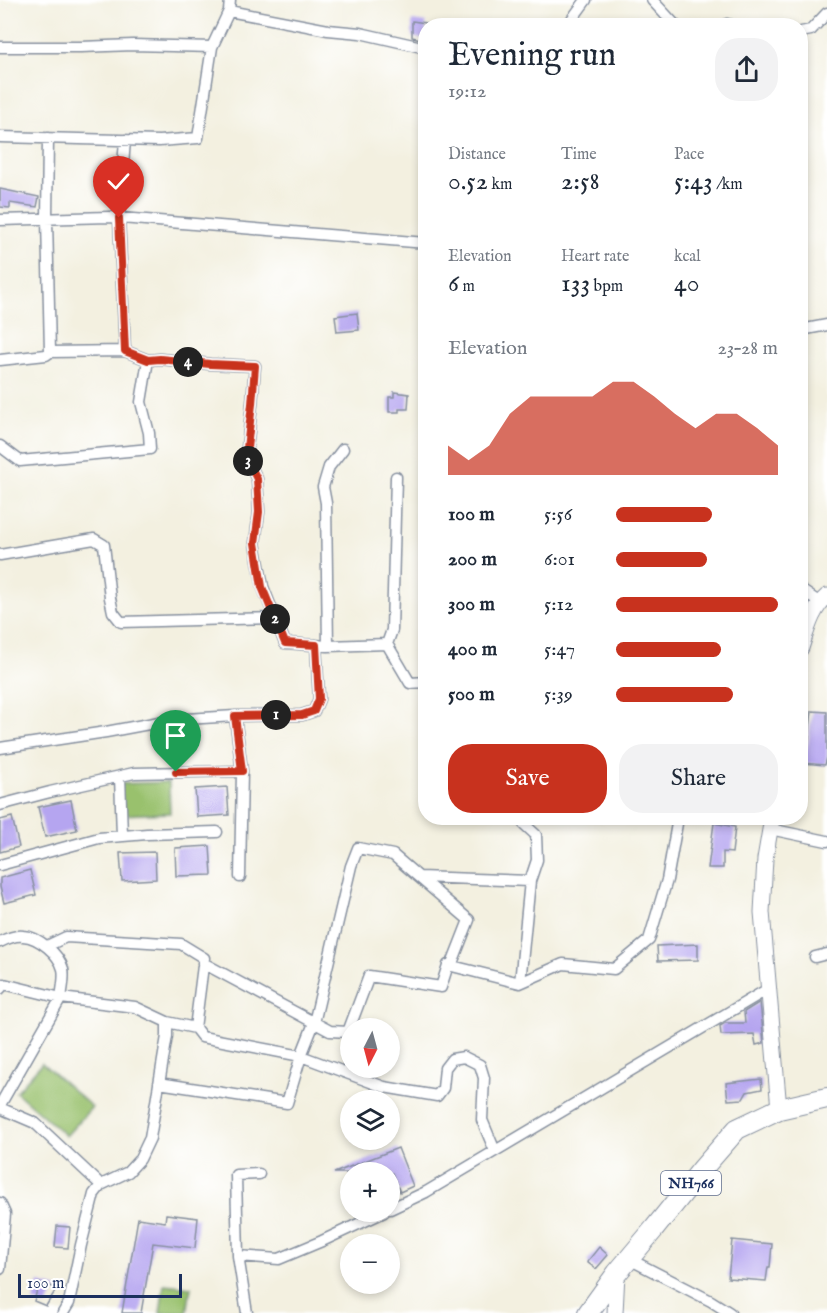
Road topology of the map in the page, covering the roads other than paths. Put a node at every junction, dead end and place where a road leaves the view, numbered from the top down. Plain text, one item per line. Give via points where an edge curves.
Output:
1 (586, 0) edge
2 (652, 0) edge
3 (230, 6) edge
4 (827, 13) edge
5 (573, 18) edge
6 (669, 18) edge
7 (808, 31) edge
8 (418, 46) edge
9 (0, 47) edge
10 (212, 47) junction
11 (0, 137) edge
12 (48, 138) junction
13 (125, 140) junction
14 (119, 218) junction
15 (47, 219) junction
16 (0, 220) edge
17 (418, 242) edge
18 (827, 325) edge
19 (808, 329) edge
20 (125, 351) junction
21 (50, 352) junction
22 (0, 360) edge
23 (148, 360) junction
24 (0, 446) edge
25 (343, 449) dead end
26 (396, 477) dead end
27 (0, 555) edge
28 (808, 593) edge
29 (823, 600) edge
30 (275, 618) junction
31 (808, 628) edge
32 (387, 644) junction
33 (316, 645) junction
34 (328, 646) junction
35 (418, 682) edge
36 (235, 716) junction
37 (0, 748) edge
38 (242, 771) junction
39 (120, 776) junction
40 (0, 805) edge
41 (525, 825) edge
42 (677, 825) edge
43 (771, 825) edge
44 (774, 825) edge
45 (218, 832) dead end
46 (122, 836) junction
47 (827, 841) edge
48 (0, 865) edge
49 (240, 877) dead end
50 (419, 877) junction
51 (531, 881) junction
52 (0, 942) edge
53 (47, 946) junction
54 (827, 954) edge
55 (815, 957) dead end
56 (203, 963) junction
57 (451, 966) junction
58 (520, 983) junction
59 (0, 989) edge
60 (768, 989) junction
61 (62, 998) junction
62 (167, 1022) junction
63 (314, 1023) junction
64 (195, 1028) junction
65 (300, 1056) junction
66 (159, 1083) junction
67 (827, 1098) edge
68 (0, 1106) edge
69 (779, 1109) junction
70 (495, 1151) junction
71 (259, 1174) dead end
72 (101, 1185) junction
73 (0, 1203) edge
74 (400, 1204) edge
75 (363, 1222) edge
76 (238, 1256) junction
77 (623, 1266) junction
78 (0, 1269) edge
79 (63, 1313) edge
80 (247, 1313) edge
81 (588, 1313) edge
82 (615, 1313) edge
83 (730, 1313) edge

1 - 5 street
2 - 6 street
3 - 8 street
3 - 10 street
4 - 7 street
9 - 10 street
10 - 13 street via 198,138
11 - 12 street
12 - 13 street
12 - 15 street
13 - 14 street
14 - 15 street
14 - 17 street
14 - 20 street
15 - 16 street
15 - 21 street
18 - 19 street
20 - 21 street
20 - 23 street
21 - 22 street
23 - 24 street via 141,402 150,449 20,461
23 - 30 street via 255,366 246,457 257,479 259,512 255,543 262,587
25 - 34 street via 329,467 323,487
26 - 32 street via 392,630
27 - 30 street via 94,539 104,545 111,605 121,622
28 - 29 street
29 - 31 main road
30 - 33 street via 285,643
32 - 34 street
32 - 35 street via 410,683
33 - 34 street
33 - 36 street via 319,699 314,711 302,715
36 - 37 street via 170,720
36 - 38 street
38 - 39 street
38 - 49 street
39 - 40 street
39 - 46 street
41 - 51 street via 536,835 537,860
42 - 58 street via 667,880 649,940 614,969 563,964
43 - 60 main road via 762,912
44 - 47 street
45 - 46 street
46 - 48 street via 99,837
50 - 51 street
50 - 57 street via 470,920
50 - 63 street via 393,855 358,848
51 - 58 street
52 - 53 street via 23,936
53 - 56 street via 66,937 182,944 204,958
53 - 61 street via 63,970
54 - 55 street
56 - 63 street
56 - 64 street
57 - 58 street
57 - 63 street via 448,965 441,987 369,976 348,1032 330,1031
59 - 61 street via 4,984
60 - 69 main road
60 - 70 street
61 - 62 street via 135,1007
61 - 68 street
62 - 64 street
62 - 66 street
63 - 65 street
64 - 65 street via 202,1037
65 - 66 street via 287,1103
65 - 70 street via 384,1087 437,1096 443,1088 445,1068 452,1059 464,1057 480,1065 484,1078 482,1120
66 - 72 street via 150,1138 140,1159 128,1172
67 - 69 highway, NH766
68 - 72 street via 35,1123
69 - 77 highway, NH766 via 737,1129
70 - 74 street
71 - 76 street via 236,1175
72 - 79 street via 94,1194 69,1303
73 - 78 street via 5,1214
75 - 76 street via 279,1259
76 - 80 street
77 - 81 highway, NH766
77 - 82 main road
77 - 83 street via 711,1301

